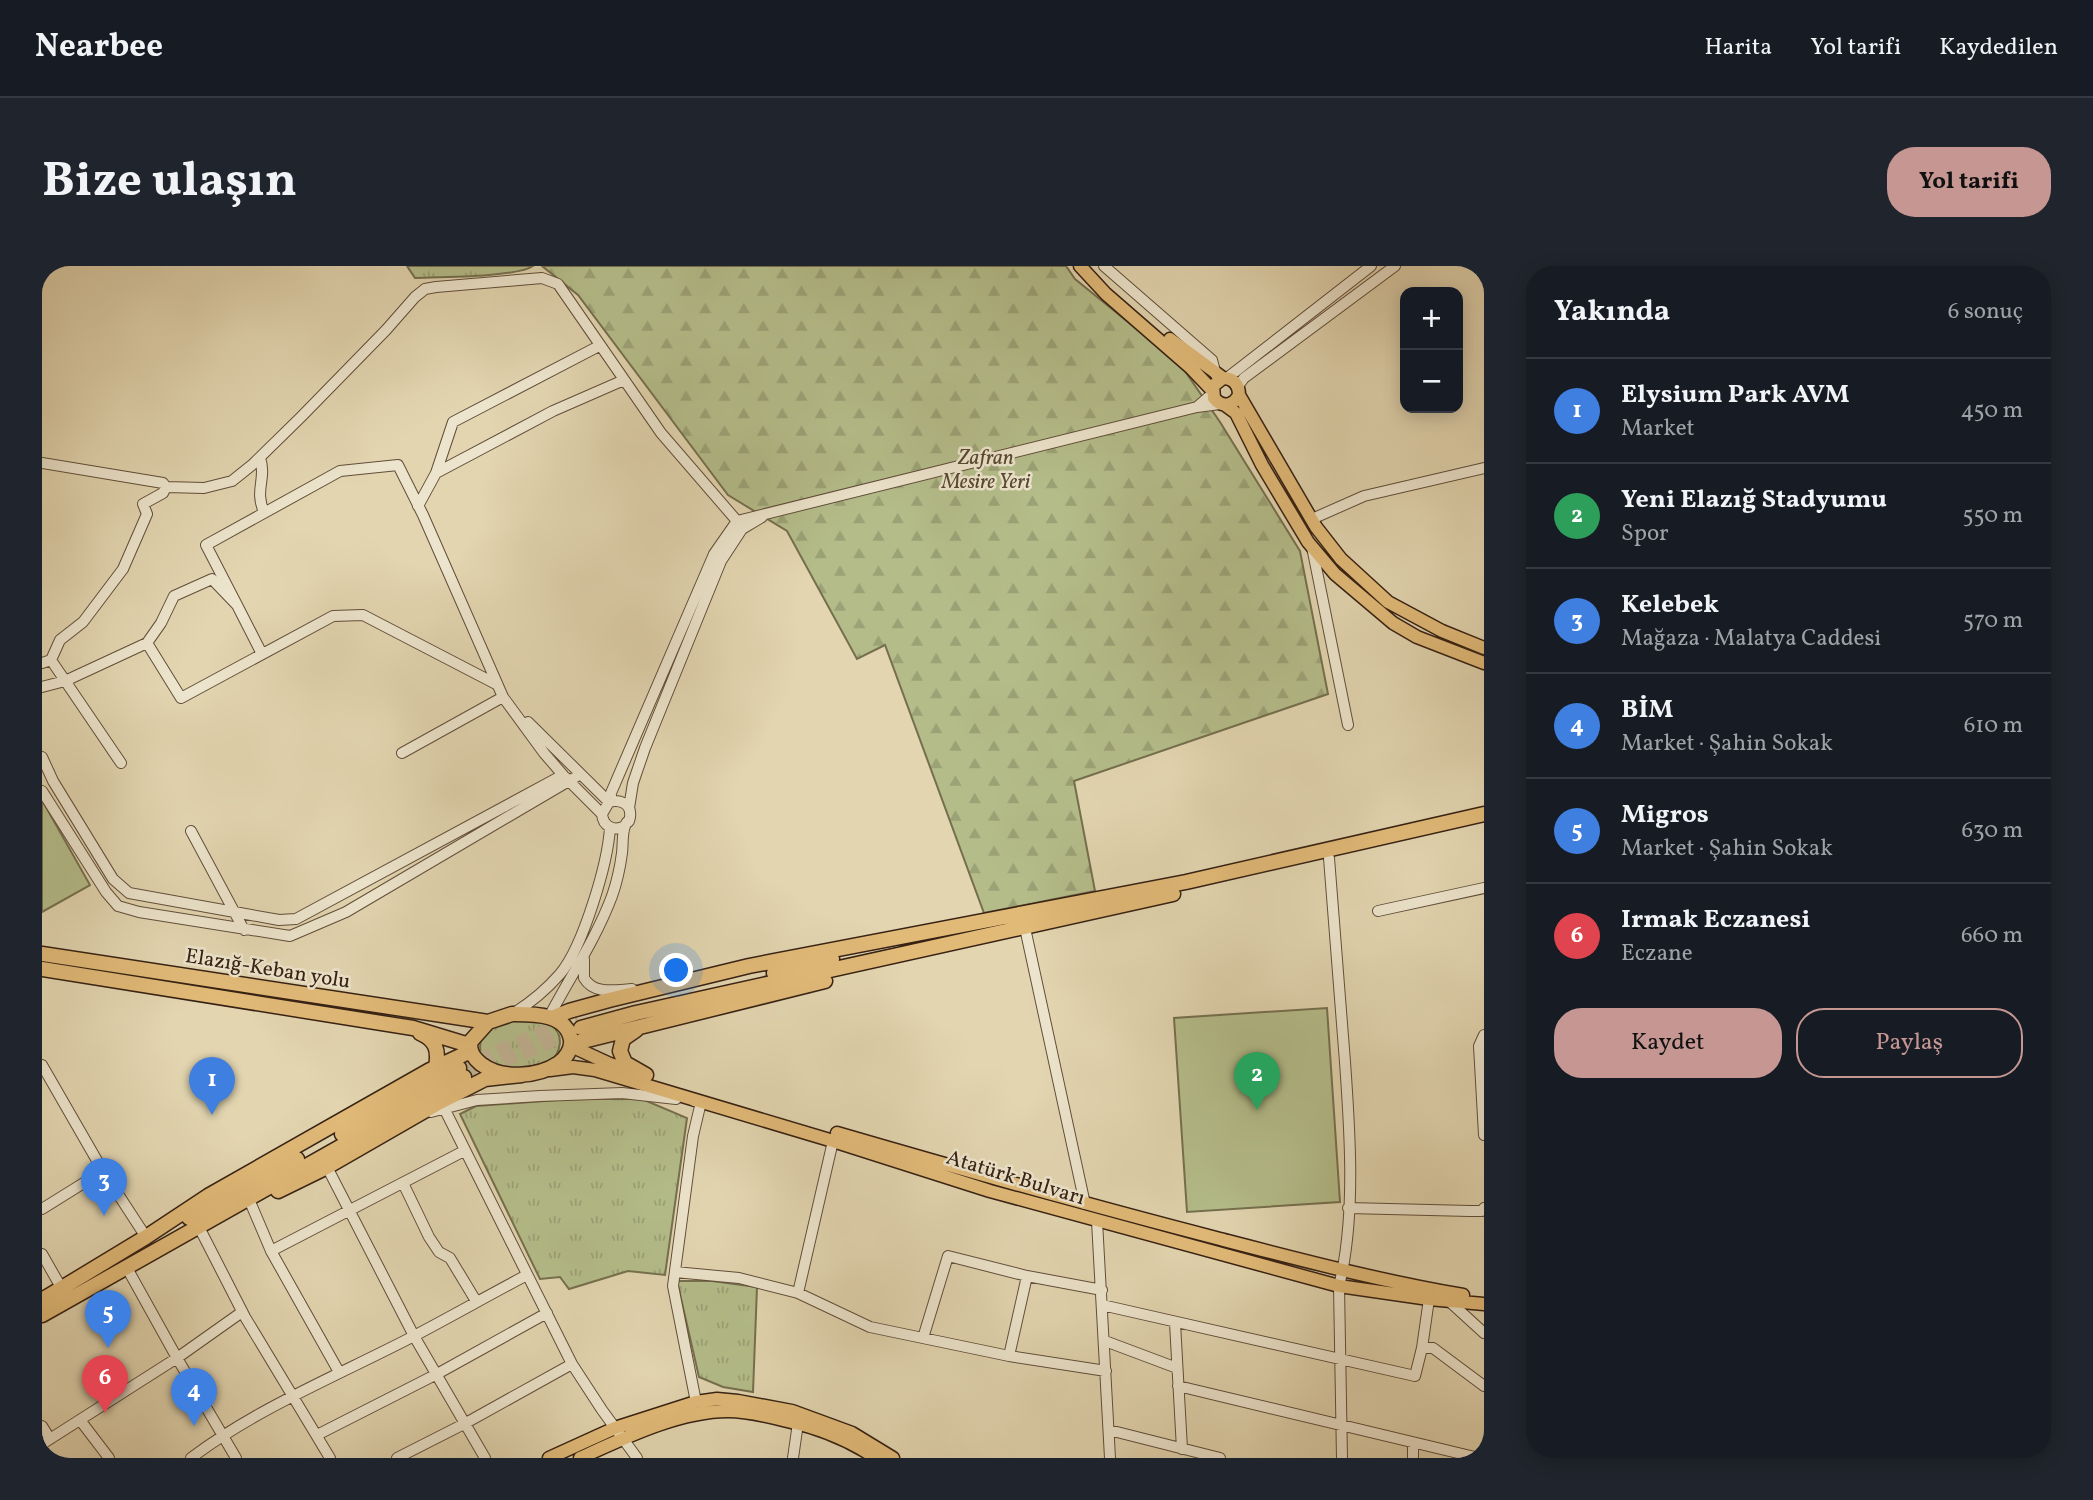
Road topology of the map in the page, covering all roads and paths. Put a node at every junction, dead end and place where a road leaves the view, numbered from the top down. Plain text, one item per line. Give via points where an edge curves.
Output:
1 (1080, 266) edge
2 (1090, 266) edge
3 (1104, 266) edge
4 (1371, 266) edge
5 (1395, 266) edge
6 (599, 346) junction
7 (624, 380) junction
8 (1229, 382) junction
9 (1217, 398) junction
10 (260, 458) junction
11 (42, 463) edge
12 (1484, 468) edge
13 (436, 473) junction
14 (166, 487) junction
15 (418, 506) junction
16 (774, 510) junction
17 (264, 512) junction
18 (1312, 519) junction
19 (737, 521) junction
20 (1311, 546) junction
21 (237, 605) junction
22 (147, 643) junction
23 (1484, 648) edge
24 (262, 654) junction
25 (46, 662) edge
26 (1484, 663) edge
27 (65, 681) junction
28 (496, 684) junction
29 (42, 687) edge
30 (503, 697) junction
31 (1349, 725) dead end
32 (402, 753) dead end
33 (42, 757) edge
34 (121, 763) dead end
35 (576, 772) junction
36 (566, 778) junction
37 (42, 791) edge
38 (610, 802) junction
39 (629, 808) junction
40 (602, 814) junction
41 (1484, 814) edge
42 (1484, 823) edge
43 (625, 826) junction
44 (610, 827) junction
45 (191, 831) dead end
46 (1329, 859) junction
47 (1484, 888) edge
48 (1378, 911) dead end
49 (234, 912) junction
50 (1017, 915) junction
51 (1025, 928) junction
52 (244, 930) junction
53 (42, 954) edge
54 (584, 954) junction
55 (42, 968) edge
56 (664, 987) junction
57 (512, 1014) junction
58 (551, 1018) junction
59 (488, 1023) junction
60 (402, 1026) junction
61 (638, 1028) junction
62 (1484, 1035) edge
63 (571, 1045) junction
64 (470, 1048) junction
65 (42, 1065) edge
66 (436, 1067) junction
67 (543, 1070) junction
68 (522, 1075) junction
69 (646, 1075) junction
70 (53, 1086) junction
71 (42, 1090) edge
72 (701, 1102) junction
73 (442, 1105) junction
74 (1484, 1136) edge
75 (833, 1141) junction
76 (464, 1151) junction
77 (327, 1167) junction
78 (103, 1171) junction
79 (403, 1183) junction
80 (251, 1204) junction
81 (1085, 1204) junction
82 (1348, 1208) junction
83 (42, 1209) edge
84 (1484, 1209) edge
85 (349, 1212) junction
86 (1097, 1221) junction
87 (202, 1233) junction
88 (146, 1237) junction
89 (161, 1249) junction
90 (271, 1251) junction
91 (42, 1254) edge
92 (127, 1268) junction
93 (1343, 1271) junction
94 (675, 1272) junction
95 (527, 1275) junction
96 (1027, 1276) junction
97 (1339, 1286) junction
98 (62, 1289) junction
99 (1102, 1290) junction
100 (798, 1293) junction
101 (1484, 1296) edge
102 (1429, 1299) junction
103 (42, 1300) edge
104 (476, 1301) junction
105 (1449, 1301) junction
106 (1484, 1304) edge
107 (1102, 1305) junction
108 (242, 1312) junction
109 (547, 1313) junction
110 (42, 1315) edge
111 (1175, 1323) junction
112 (1484, 1333) edge
113 (414, 1336) junction
114 (923, 1338) junction
115 (1105, 1341) junction
116 (1422, 1348) junction
117 (1009, 1356) junction
118 (1340, 1357) junction
119 (177, 1358) junction
120 (572, 1364) junction
121 (1177, 1368) junction
122 (1106, 1371) junction
123 (339, 1372) junction
124 (437, 1374) junction
125 (1178, 1386) junction
126 (1484, 1386) edge
127 (293, 1395) junction
128 (696, 1402) junction
129 (80, 1420) junction
130 (798, 1423) junction
131 (464, 1424) junction
132 (1341, 1425) junction
133 (42, 1426) edge
134 (1109, 1430) junction
135 (619, 1433) junction
136 (222, 1434) junction
137 (317, 1435) junction
138 (46, 1441) edge
139 (1413, 1443) junction
140 (1182, 1449) junction
141 (109, 1458) edge
142 (191, 1458) edge
143 (236, 1458) edge
144 (330, 1458) edge
145 (397, 1458) edge
146 (485, 1458) edge
147 (549, 1458) edge
148 (580, 1458) edge
149 (637, 1458) edge
150 (793, 1458) edge
151 (876, 1458) edge
152 (893, 1458) edge
153 (1110, 1458) edge
154 (1220, 1458) edge
155 (1342, 1458) edge
156 (1413, 1458) edge
157 (1479, 1458) edge

1 - 9 main road via 1191,368
2 - 8 main road via 1146,321
3 - 8 street via 1212,360
4 - 8 street
5 - 8 street via 1244,378
6 - 7 street
6 - 10 street via 558,284 547,279 425,289
6 - 13 street via 453,422
7 - 13 street
7 - 19 street
8 - 9 main road via 1216,382
8 - 9 main road via 1234,402
8 - 18 main road
9 - 16 street via 1196,407
9 - 20 main road via 1236,413
10 - 14 street via 221,485
10 - 17 street via 259,500
11 - 14 street via 163,482
12 - 18 street via 1364,496
13 - 15 street
14 - 25 street via 163,494 143,504 147,514 123,569
15 - 17 street via 398,465 340,471
15 - 28 street
16 - 19 street
16 - 39 street via 742,529 721,561 645,748
17 - 21 street via 206,545
18 - 23 main road via 1341,559 1388,602
19 - 38 street via 714,554
20 - 26 main road via 1335,574 1393,623
20 - 31 street
21 - 22 street via 212,579 174,596
21 - 24 street
22 - 24 street via 181,698
22 - 27 street
24 - 28 street via 333,617 363,615
25 - 27 street
27 - 29 street
27 - 34 street
28 - 30 street
30 - 32 street
30 - 35 street
30 - 36 street
33 - 49 street via 113,879 129,893
35 - 36 street
35 - 38 street
36 - 40 street
36 - 49 street via 296,919
36 - 52 street via 346,912 290,936
37 - 52 street via 118,906
38 - 39 street via 622,801
38 - 40 street
39 - 43 street
40 - 44 street
41 - 50 highway
42 - 46 highway
43 - 44 street
43 - 54 street via 612,894
44 - 57 street via 601,878 578,943 560,974
45 - 49 street
46 - 51 highway
46 - 82 street via 1351,1142
47 - 48 street
49 - 52 street
50 - 51 highway via 579,1023
50 - 56 highway via 749,966
51 - 61 highway
51 - 81 street
53 - 59 highway, Elazığ-Keban yolu
54 - 56 street via 584,978 594,988
54 - 58 street
55 - 60 highway, Elazığ-Keban yolu
56 - 58 highway
57 - 58 highway
57 - 59 highway
58 - 63 highway via 569,1033
59 - 64 highway
60 - 64 highway, Elazığ-Keban yolu
60 - 66 highway via 434,1043 439,1053
61 - 63 highway
61 - 69 highway via 623,1039 620,1051 625,1063
62 - 74 street via 1479,1046
63 - 67 highway via 560,1062
63 - 69 main road, Atatürk Bulvarı
64 - 66 highway
64 - 68 highway via 486,1068
65 - 70 street
66 - 88 highway via 208,1196
67 - 68 highway
67 - 72 main road, Atatürk Bulvarı via 595,1070
68 - 73 highway via 485,1079
69 - 81 main road, Atatürk Bulvarı
70 - 71 street
70 - 78 street
72 - 73 street via 622,1093
72 - 75 main road, Atatürk Bulvarı
72 - 94 street
73 - 76 street
73 - 77 highway
75 - 86 main road, Atatürk Bulvarı
75 - 100 street
76 - 79 street
76 - 95 street
77 - 80 highway
77 - 85 street
78 - 83 street
78 - 88 street
79 - 85 street
79 - 104 street via 434,1244 450,1258
80 - 87 highway
80 - 90 street
81 - 93 main road, Atatürk Bulvarı
82 - 84 street
82 - 93 street
85 - 90 street
85 - 113 street
86 - 97 main road, Atatürk Bulvarı
86 - 99 street
87 - 89 highway
87 - 108 street
88 - 89 highway via 190,1218 462,1072
88 - 98 highway
89 - 92 highway
90 - 123 street
91 - 98 street
92 - 110 highway
92 - 119 street
93 - 97 street
93 - 101 main road, Atatürk Bulvarı
94 - 100 street via 738,1278
94 - 128 street via 673,1286
95 - 104 street
95 - 109 street
96 - 99 street
96 - 114 street via 948,1256
96 - 117 street
97 - 102 main road, Atatürk Bulvarı
97 - 118 street
98 - 103 highway
99 - 107 street
100 - 114 street via 870,1327
102 - 105 main road, Atatürk Bulvarı
102 - 116 street
104 - 113 street
105 - 106 main road, Atatürk Bulvarı
105 - 112 street
107 - 111 street
107 - 115 street
108 - 119 street
108 - 127 street
109 - 120 street
109 - 124 street
111 - 118 street
111 - 121 street
113 - 123 street
113 - 124 street
114 - 117 street
115 - 121 street
115 - 122 street
116 - 118 street via 1415,1376
116 - 126 street via 1433,1348
117 - 122 street
118 - 132 street
119 - 129 street
119 - 136 street
120 - 131 street
120 - 135 street
121 - 125 street
122 - 134 street
123 - 127 street
124 - 131 street
124 - 137 street
125 - 132 street
125 - 140 street
127 - 136 street
127 - 137 street
128 - 135 main road
128 - 152 main road via 717,1399 792,1411 852,1433
129 - 138 street
129 - 141 street
130 - 135 main road via 726,1411
130 - 150 street
130 - 151 main road via 859,1446
131 - 145 street
131 - 146 street
132 - 139 street
132 - 155 street
133 - 138 street
134 - 140 street
134 - 153 street
135 - 147 main road
135 - 148 main road
135 - 149 street
136 - 142 street
136 - 143 street
137 - 144 street
139 - 156 street
139 - 157 street
140 - 154 street

